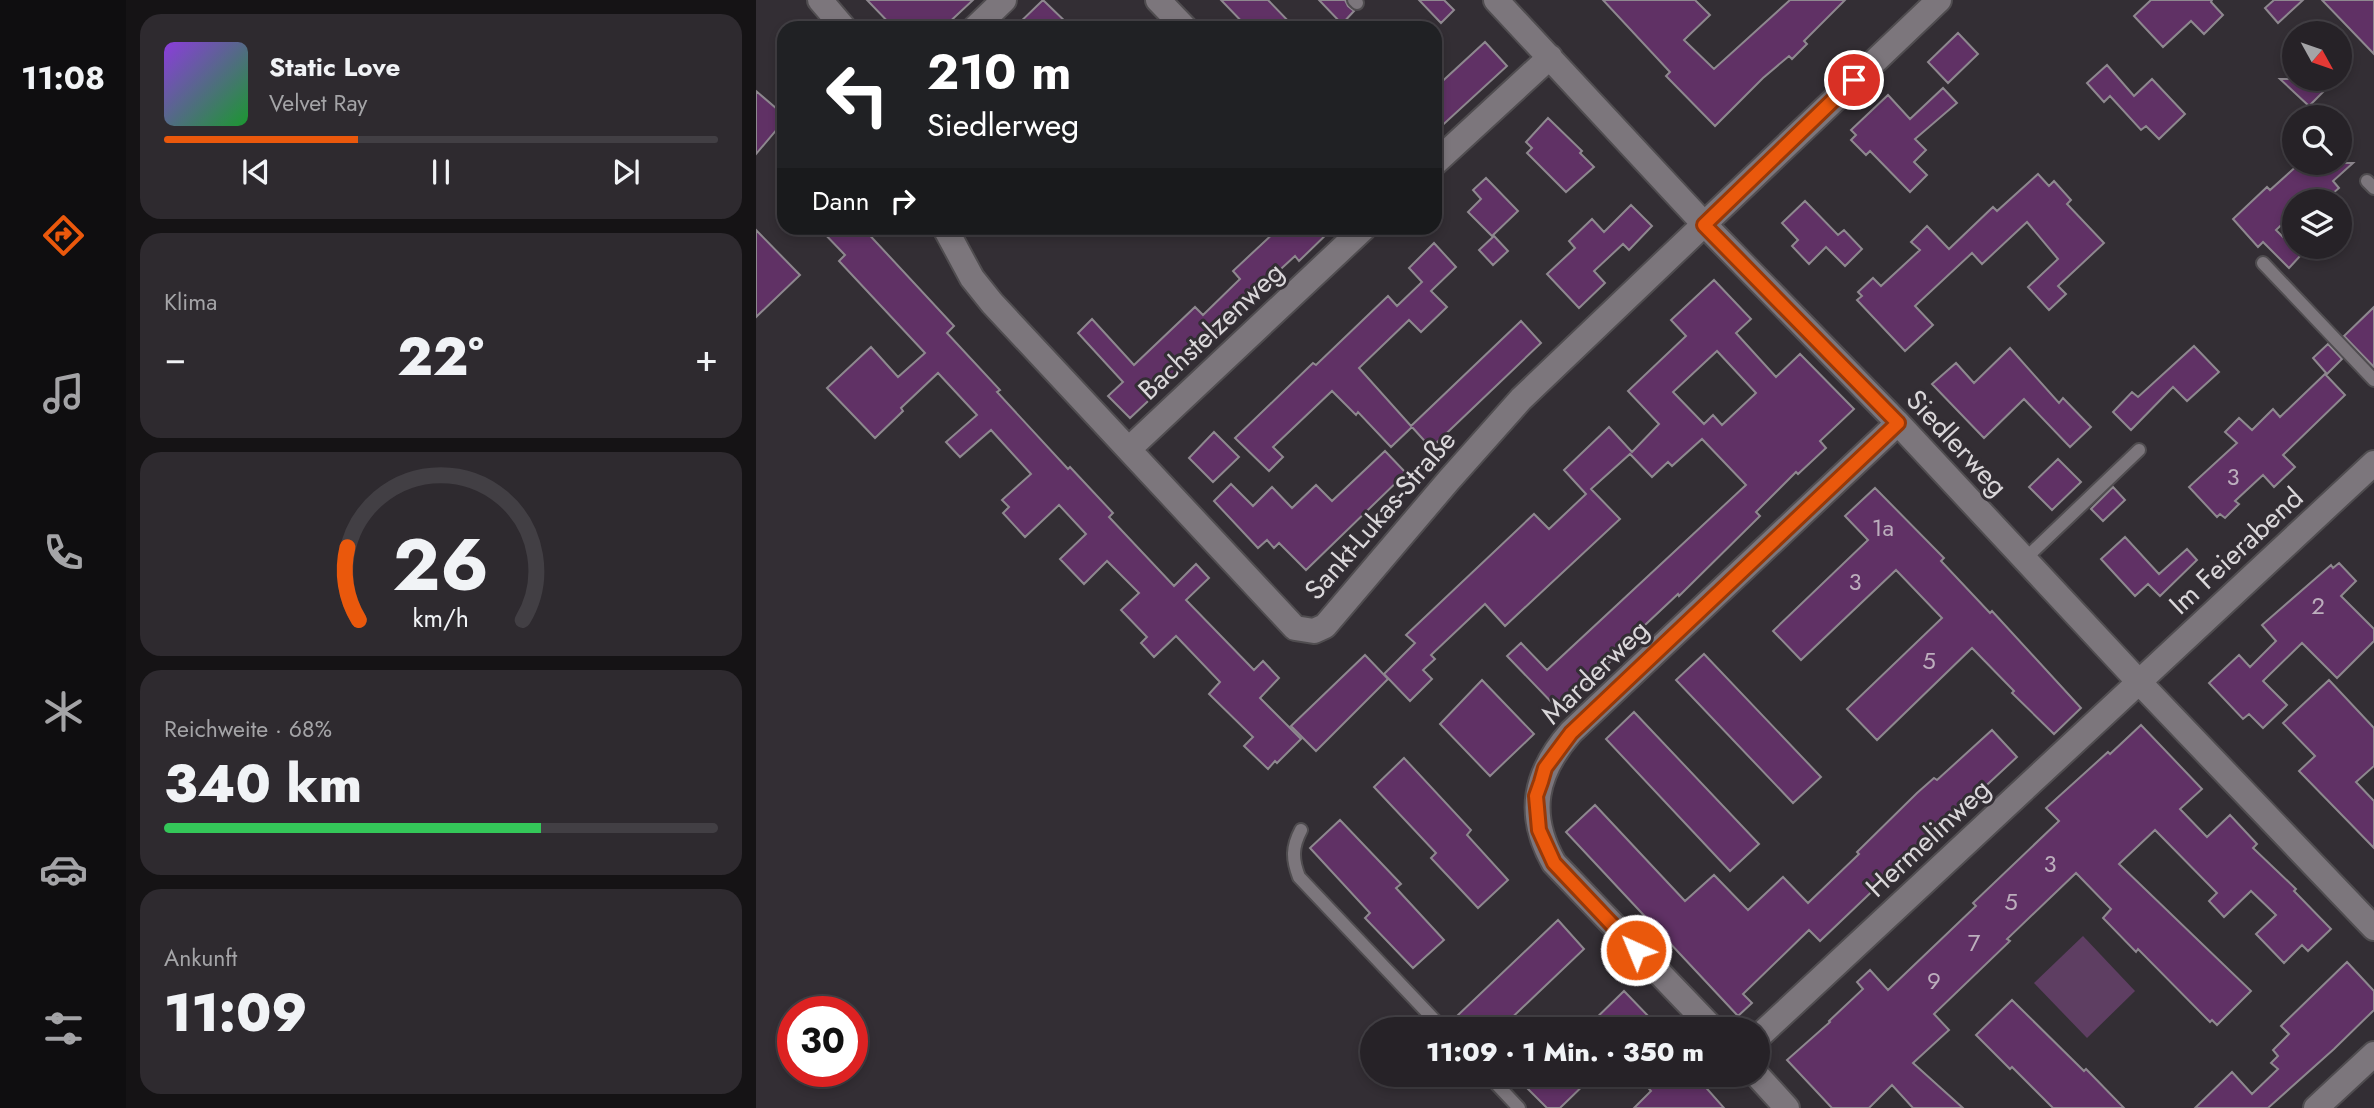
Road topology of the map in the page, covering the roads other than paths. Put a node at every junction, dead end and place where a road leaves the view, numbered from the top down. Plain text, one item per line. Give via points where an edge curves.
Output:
1 (820, 0) edge
2 (1004, 0) edge
3 (1158, 0) edge
4 (1496, 0) edge
5 (1939, 0) edge
6 (838, 21) edge
7 (982, 21) edge
8 (1178, 21) edge
9 (1549, 57) junction
10 (1442, 156) edge
11 (1704, 225) junction
12 (949, 235) edge
13 (1357, 235) edge
14 (2263, 263) dead end
15 (2374, 380) edge
16 (1898, 423) junction
17 (1129, 449) junction
18 (2138, 450) dead end
19 (2374, 463) edge
20 (2025, 559) junction
21 (2140, 683) junction
22 (1301, 830) dead end
23 (2374, 928) edge
24 (1432, 1017) edge
25 (1702, 1017) edge
26 (1770, 1026) edge
27 (2374, 1054) edge
28 (1499, 1087) edge
29 (1768, 1087) edge
30 (1519, 1108) edge
31 (1787, 1108) edge
32 (2316, 1108) edge

1 - 6 street
2 - 7 street
3 - 8 street
4 - 9 street, Siedlerweg
5 - 11 street
9 - 10 street
9 - 11 street, Siedlerweg
11 - 16 street, Siedlerweg
11 - 17 street, Sankt-Lukas-Straße via 1521,399 1325,626 1314,631 1295,628
12 - 17 street, Sankt-Lukas-Straße via 992,303
13 - 17 street, Bachstelzenweg
14 - 15 lane
16 - 20 street, Siedlerweg
16 - 25 street, Marderweg via 1571,733 1545,768 1536,796 1539,830 1554,863
18 - 20 lane
19 - 21 street, Im Feierabend
20 - 21 street, Siedlerweg
21 - 23 street, Siedlerweg
21 - 26 street, Hermelinweg
22 - 24 lane via 1294,844 1298,877
27 - 32 street
28 - 30 lane
29 - 31 street

